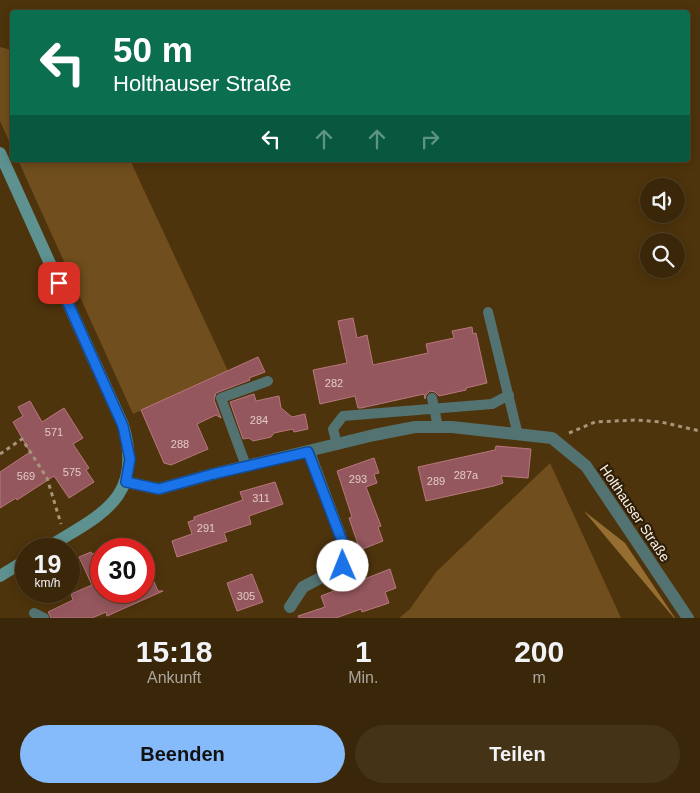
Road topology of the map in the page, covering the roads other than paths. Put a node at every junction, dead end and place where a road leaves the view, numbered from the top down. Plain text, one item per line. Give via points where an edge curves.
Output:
1 (0, 153) edge
2 (488, 312) dead end
3 (268, 381) dead end
4 (508, 395) junction
5 (433, 403) junction
6 (438, 427) junction
7 (518, 435) junction
8 (337, 444) junction
9 (308, 452) junction
10 (246, 466) junction
11 (126, 482) junction
12 (62, 538) edge
13 (15, 567) edge
14 (0, 576) edge
15 (290, 607) dead end
16 (34, 613) dead end
17 (44, 618) edge
18 (688, 618) edge

1 - 11 main road via 123,426 130,459
2 - 4 lane
3 - 10 lane via 222,398
4 - 5 lane via 492,404
4 - 7 lane
5 - 6 lane
5 - 8 lane via 343,416 334,429
6 - 7 street
6 - 8 street via 415,427
7 - 18 street, Holthauser Straße via 552,438 586,466
8 - 9 street
9 - 10 street
9 - 15 street via 347,554 343,566 303,587
10 - 11 street via 159,489
11 - 12 main road via 121,493 105,510
13 - 14 main road
16 - 17 lane

